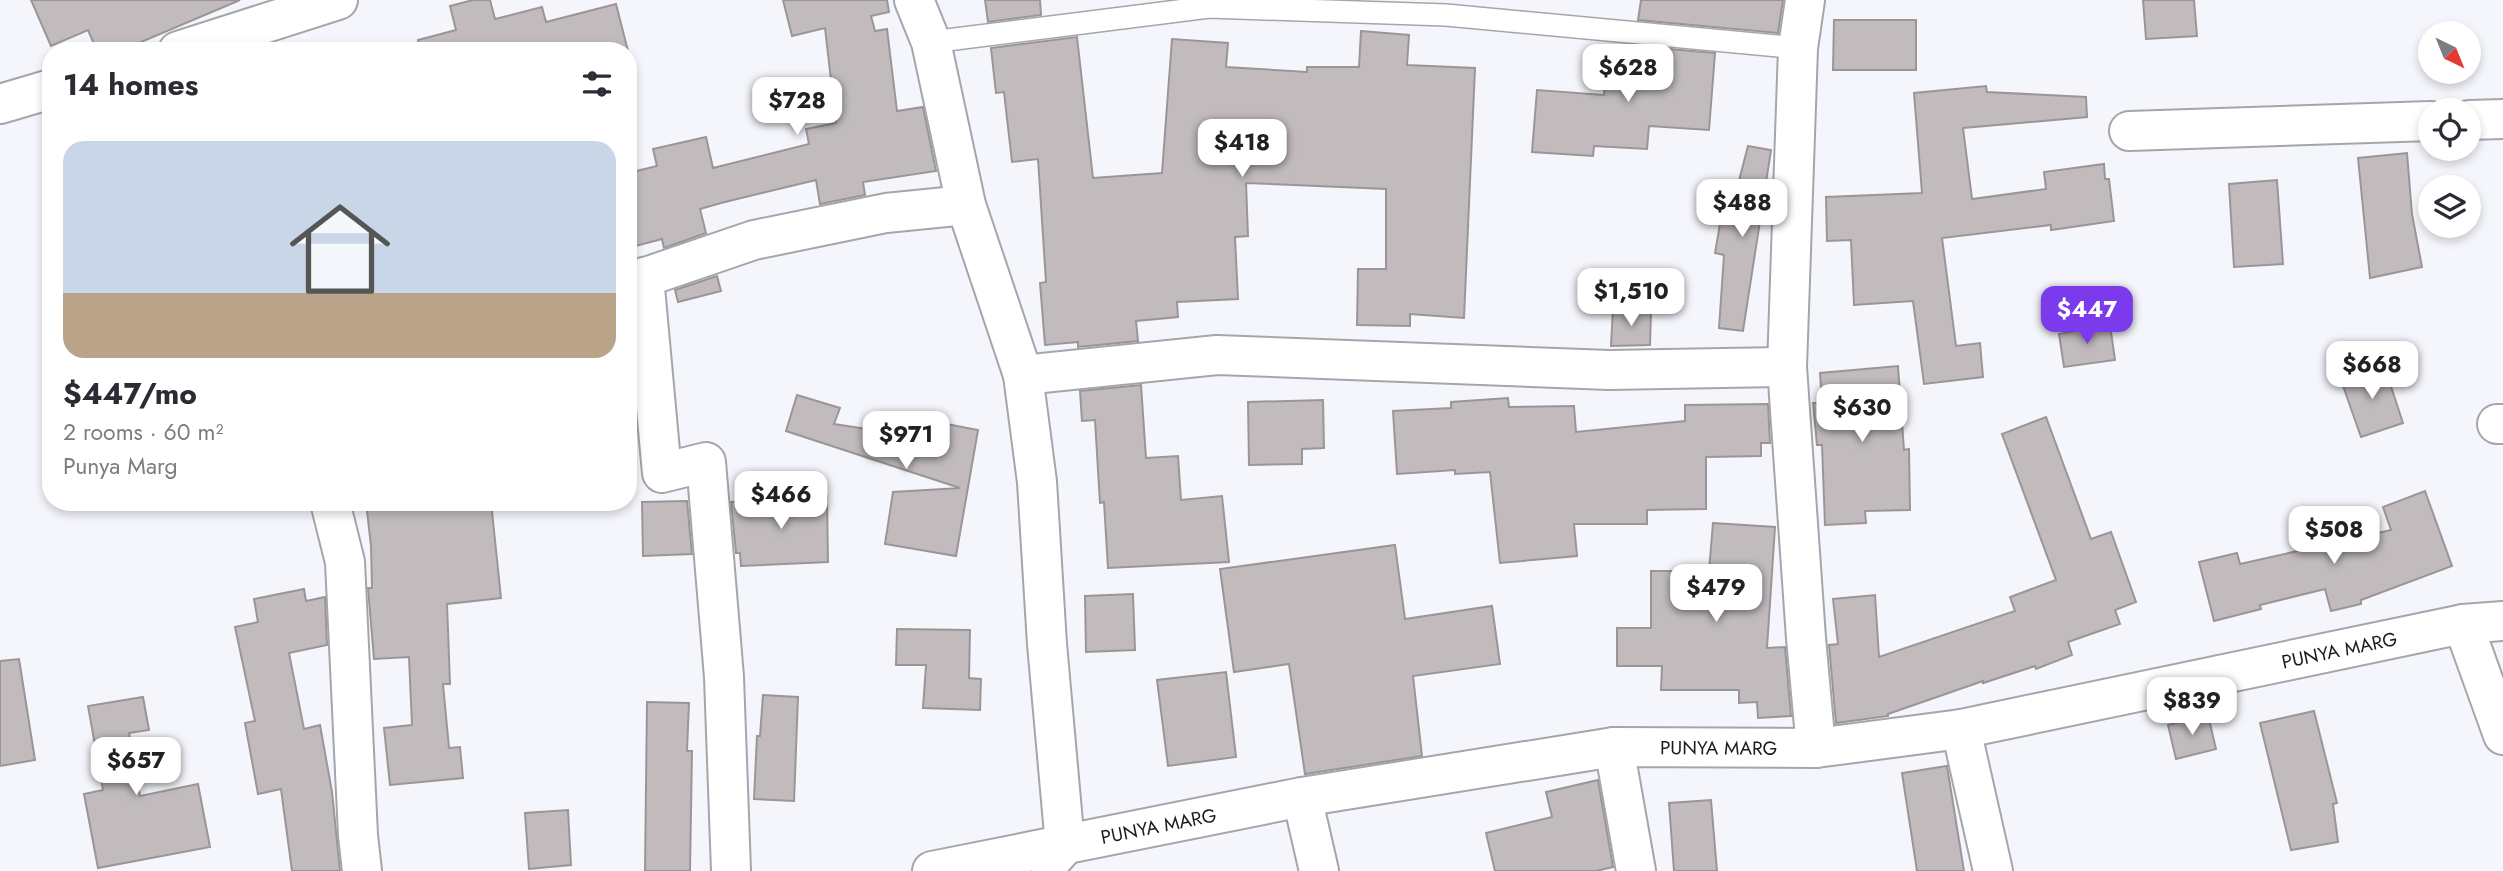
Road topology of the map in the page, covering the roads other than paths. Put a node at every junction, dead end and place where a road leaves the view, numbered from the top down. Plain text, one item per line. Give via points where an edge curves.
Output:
1 (338, 0) edge
2 (914, 0) edge
3 (1805, 0) edge
4 (231, 16) edge
5 (192, 42) edge
6 (931, 42) junction
7 (1798, 48) junction
8 (42, 92) edge
9 (0, 104) edge
10 (2503, 119) edge
11 (2481, 120) edge
12 (2418, 121) edge
13 (2129, 131) dead end
14 (965, 205) junction
15 (637, 280) edge
16 (637, 287) edge
17 (1787, 366) junction
18 (1023, 375) junction
19 (332, 511) edge
20 (2503, 621) edge
21 (2463, 624) junction
22 (1961, 729) junction
23 (2503, 734) edge
24 (1614, 747) junction
25 (1816, 748) junction
26 (1302, 797) junction
27 (1054, 858) edge
28 (362, 871) edge
29 (731, 871) edge
30 (932, 871) edge
31 (1319, 871) edge
32 (1636, 871) edge
33 (1993, 871) edge

1 - 4 street
2 - 6 street
3 - 7 street
4 - 5 street
6 - 7 lane via 1209,7 1446,15
6 - 14 street
7 - 17 street
8 - 9 street
10 - 11 street
12 - 13 street
14 - 15 street via 886,213 754,240
14 - 18 street
16 - 29 street via 662,472 706,462 723,677
17 - 18 street via 1609,370 1217,355
17 - 25 street
18 - 27 street via 1037,482 1048,644
19 - 28 street via 345,562
20 - 21 street, PUNYA MARG
21 - 22 street, PUNYA MARG
21 - 23 street
22 - 25 street, PUNYA MARG
22 - 33 street
24 - 25 street, PUNYA MARG
24 - 26 street, PUNYA MARG
24 - 32 street
26 - 27 street, PUNYA MARG
26 - 31 street
27 - 30 street, PUNYA MARG

